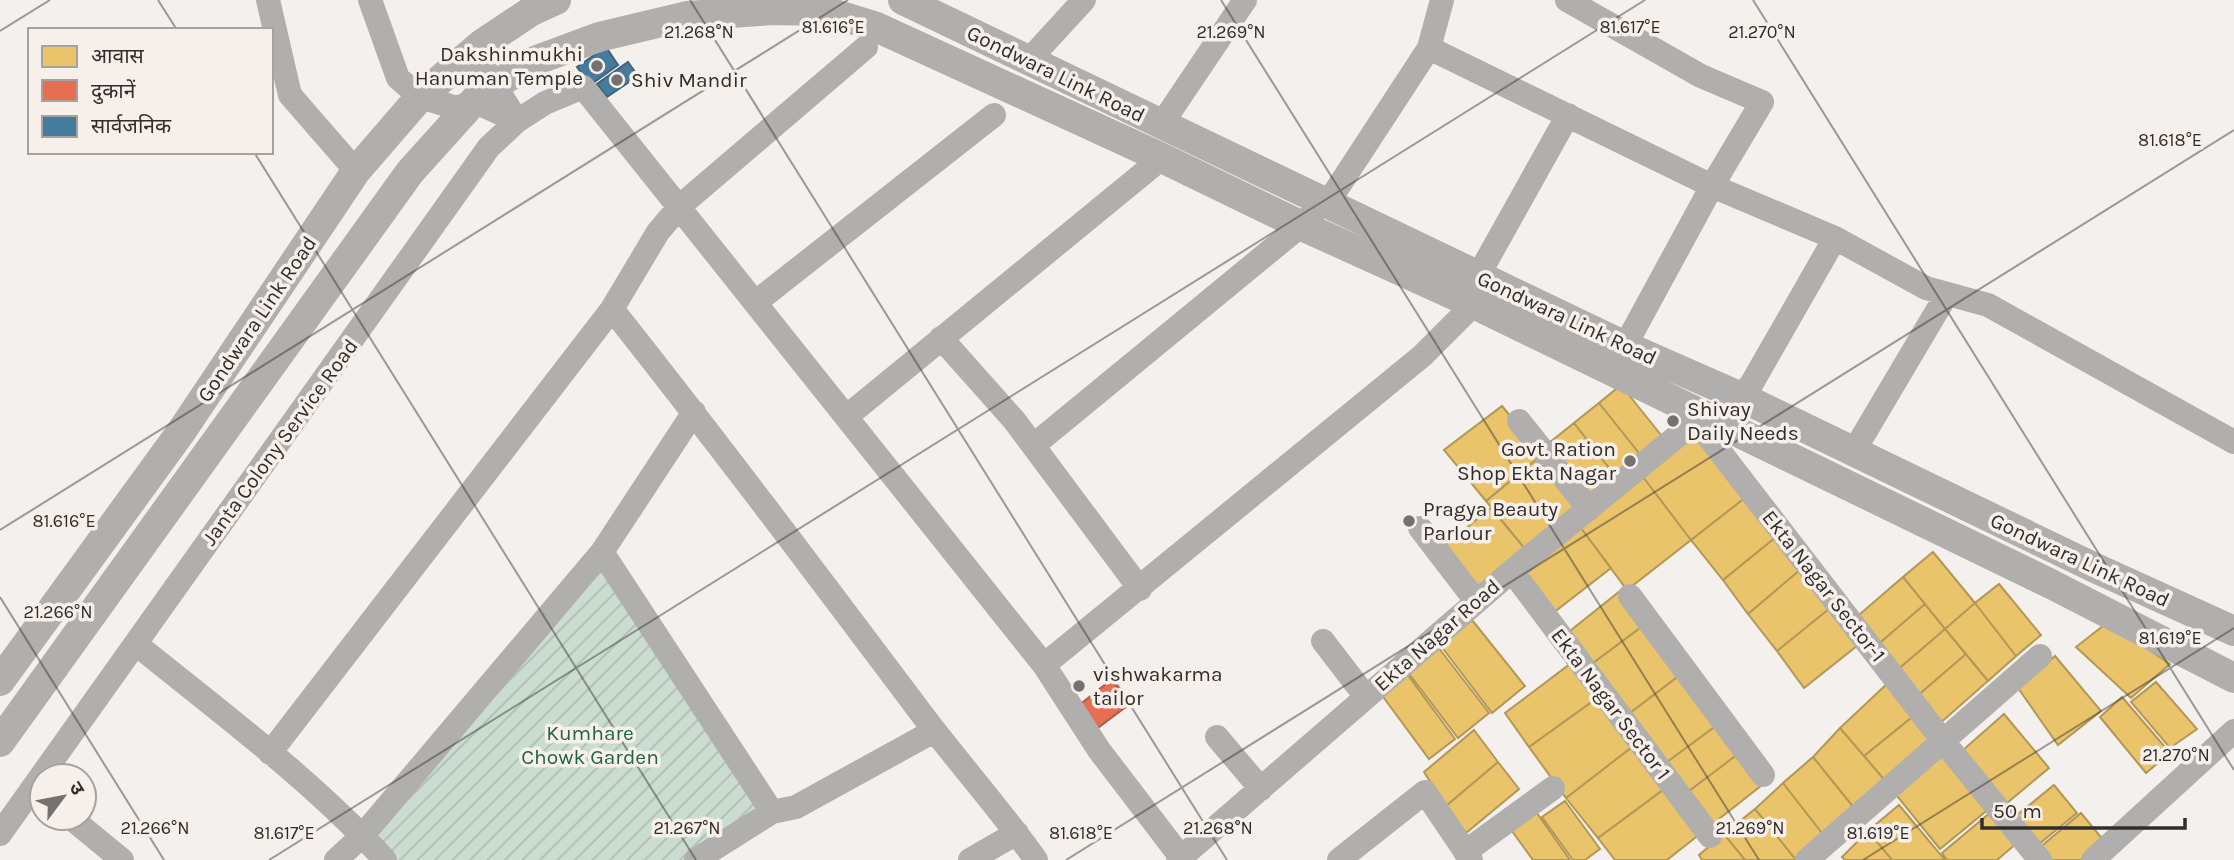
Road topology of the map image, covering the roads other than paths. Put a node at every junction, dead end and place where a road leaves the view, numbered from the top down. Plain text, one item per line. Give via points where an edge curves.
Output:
1 (268, 0) edge
2 (370, 0) edge
3 (1084, 0) edge
4 (1245, 0) edge
5 (1442, 0) edge
6 (1567, 0) edge
7 (538, 4) edge
8 (922, 4) edge
9 (866, 47) dead end
10 (1429, 48) junction
11 (474, 51) junction
12 (1028, 61) junction
13 (484, 93) junction
14 (420, 97) junction
15 (994, 115) dead end
16 (1568, 115) junction
17 (517, 121) junction
18 (1161, 125) junction
19 (1162, 158) junction
20 (356, 171) junction
21 (1712, 186) junction
22 (1323, 202) junction
23 (680, 206) junction
24 (1300, 225) junction
25 (1835, 238) junction
26 (1476, 290) junction
27 (1947, 293) junction
28 (756, 302) junction
29 (612, 309) junction
30 (941, 338) junction
31 (1625, 346) junction
32 (1741, 397) junction
33 (694, 412) junction
34 (846, 416) junction
35 (1519, 421) dead end
36 (1703, 424) junction
37 (2234, 442) edge
38 (1034, 445) junction
39 (1854, 452) junction
40 (1589, 509) junction
41 (1420, 528) dead end
42 (602, 552) junction
43 (1512, 571) junction
44 (1140, 589) junction
45 (1630, 596) dead end
46 (1476, 601) junction
47 (2234, 631) edge
48 (1322, 641) dead end
49 (136, 644) junction
50 (2040, 656) dead end
51 (1045, 665) junction
52 (2234, 678) edge
53 (0, 681) edge
54 (1366, 698) junction
55 (934, 731) junction
56 (2234, 731) edge
57 (1217, 737) dead end
58 (1943, 741) junction
59 (0, 742) edge
60 (270, 753) junction
61 (57, 762) edge
62 (1763, 775) dead end
63 (1553, 788) dead end
64 (1261, 789) junction
65 (28, 802) edge
66 (772, 812) junction
67 (88, 832) edge
68 (1017, 832) junction
69 (0, 834) edge
70 (363, 835) junction
71 (1710, 836) dead end
72 (1468, 856) edge
73 (1181, 859) edge
74 (122, 860) edge
75 (336, 860) edge
76 (385, 860) edge
77 (696, 860) edge
78 (970, 860) edge
79 (1036, 860) edge
80 (1339, 860) edge
81 (1807, 860) edge
82 (2040, 860) edge
83 (2093, 860) edge

1 - 20 street via 290,95
2 - 14 street via 398,78
3 - 12 street
4 - 18 street
5 - 10 street
6 - 21 street via 1701,76 1762,102
7 - 11 street, Gondwara Link Road
8 - 12 street, Gondwara Link Road
9 - 23 street
10 - 16 street
10 - 22 street via 1331,198
11 - 13 street
11 - 14 street, Gondwara Link Road
12 - 18 street, Gondwara Link Road
13 - 14 street via 457,108
13 - 17 street
13 - 19 street, Gondwara Link Road via 537,60 598,37 687,16 825,11 874,26
13 - 59 street, Gondwara Link Road via 410,172
14 - 20 street, Gondwara Link Road
15 - 28 street
16 - 21 street
16 - 26 street
17 - 23 street, Janta Colony Service Road via 583,87
17 - 49 street, Janta Colony Service Road via 489,147
18 - 22 street, Gondwara Link Road
19 - 24 street, Gondwara Link Road
19 - 30 street
20 - 53 street, Gondwara Link Road via 181,432
21 - 25 street
21 - 31 street
22 - 24 street
22 - 26 street, Gondwara Link Road
23 - 28 street
23 - 29 street via 658,232
24 - 26 street, Gondwara Link Road
24 - 38 street
25 - 27 street via 1926,288
25 - 32 street
26 - 31 street, Gondwara Link Road
26 - 36 street
26 - 44 street via 1422,356
27 - 37 street via 1988,305
27 - 39 street
28 - 34 street
29 - 33 street
29 - 60 street
30 - 34 street
30 - 38 street
31 - 32 street, Gondwara Link Road
32 - 39 street, Gondwara Link Road
33 - 42 street
33 - 55 street
34 - 51 street
35 - 40 street
36 - 40 street, Ekta Nagar Road
36 - 52 street via 2051,584
36 - 58 street, Ekta Nagar Sector-1
38 - 44 street
39 - 47 street, Gondwara Link Road
40 - 43 street, Ekta Nagar Road
41 - 46 street
42 - 66 street
42 - 70 street
43 - 46 street, Ekta Nagar Road
43 - 71 street, Ekta Nagar Sector 1
44 - 51 street
45 - 62 street
46 - 54 street, Ekta Nagar Road
48 - 54 street
49 - 60 street
49 - 61 street, Janta Colony Service Road
50 - 58 street
51 - 73 street via 1098,750
54 - 64 street, Ekta Nagar Road
55 - 66 street via 796,807
55 - 68 street
56 - 83 street
57 - 64 street
58 - 81 street
58 - 82 street, Ekta Nagar Sector-1
60 - 70 street
63 - 72 street
64 - 73 street, Ekta Nagar Road
65 - 69 street, Janta Colony Service Road
66 - 77 street
67 - 74 street
68 - 78 street
68 - 79 street
70 - 75 street
70 - 76 street
72 - 80 street via 1424,792

